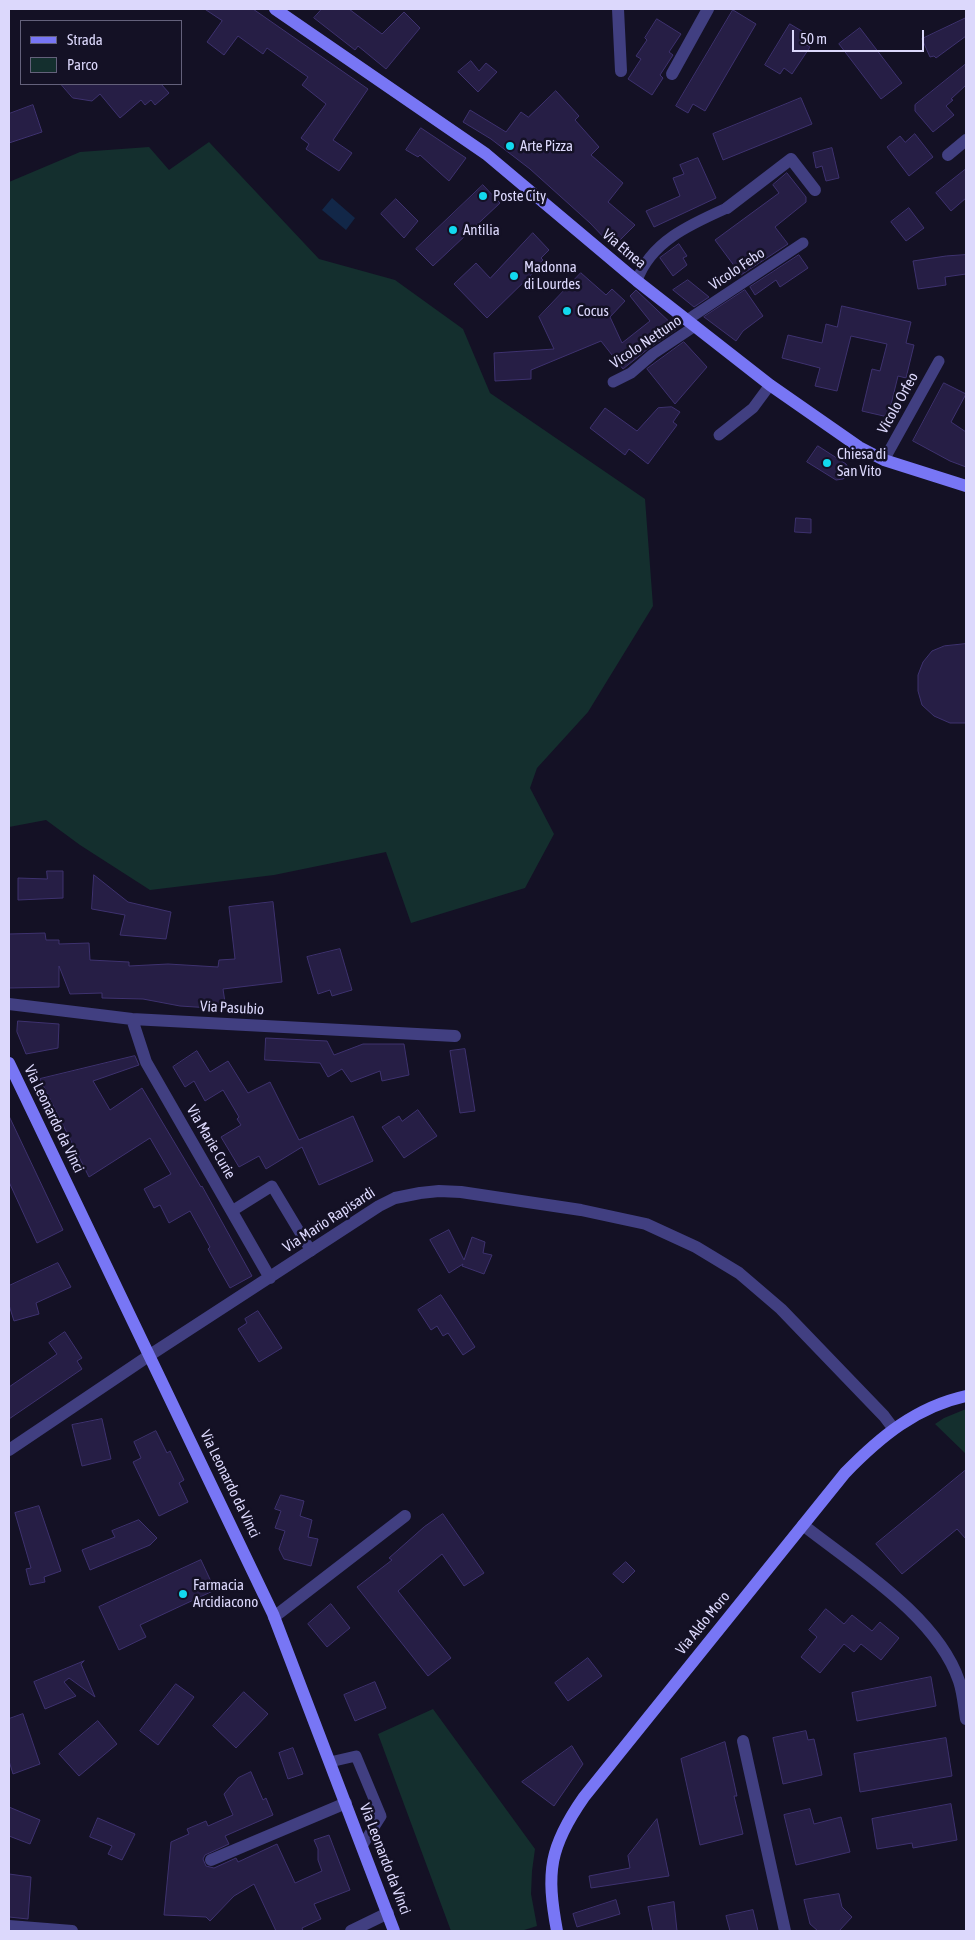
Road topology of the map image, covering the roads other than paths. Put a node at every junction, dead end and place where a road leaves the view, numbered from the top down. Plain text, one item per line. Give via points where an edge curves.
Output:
1 (275, 9) edge
2 (618, 9) edge
3 (708, 9) edge
4 (621, 71) dead end
5 (672, 74) dead end
6 (966, 140) edge
7 (948, 155) dead end
8 (815, 190) dead end
9 (727, 208) joint
10 (803, 243) dead end
11 (637, 281) junction
12 (691, 323) junction
13 (939, 360) dead end
14 (613, 382) dead end
15 (770, 385) junction
16 (719, 435) dead end
17 (884, 460) junction
18 (966, 486) edge
19 (9, 1004) edge
20 (132, 1018) junction
21 (455, 1036) dead end
22 (9, 1062) edge
23 (232, 1210) junction
24 (311, 1251) junction
25 (270, 1278) junction
26 (150, 1355) junction
27 (966, 1396) edge
28 (893, 1428) junction
29 (9, 1450) edge
30 (405, 1516) dead end
31 (803, 1525) junction
32 (274, 1616) junction
33 (966, 1719) edge
34 (744, 1741) dead end
35 (330, 1762) junction
36 (346, 1803) junction
37 (362, 1846) junction
38 (211, 1860) dead end
39 (388, 1913) junction
40 (9, 1926) edge
41 (72, 1931) edge
42 (351, 1931) edge
43 (394, 1931) edge
44 (557, 1931) edge
45 (785, 1931) edge

1 - 11 main road, Via Etnea via 486,154
2 - 4 street
3 - 5 street
6 - 7 street
8 - 9 street via 791,160
9 - 11 lane via 690,224 661,244 641,268
10 - 12 lane, Vicolo Febo
11 - 12 main road, Via Etnea
12 - 14 lane, Vicolo Nettuno via 631,373
12 - 15 main road, Via Etnea
13 - 17 lane, Vicolo Orfeo
15 - 16 lane via 754,408
15 - 17 main road, Via Etnea via 859,447
17 - 18 main road, Via Etnea
19 - 20 street, Via Pasubio
20 - 21 street, Via Pasubio
20 - 23 street, Via Marie Curie via 146,1062
22 - 26 main road, Via Leonardo da Vinci
23 - 24 lane via 272,1186
23 - 25 street, Via Marie Curie
24 - 25 street, Via Mario Rapisardi
24 - 28 street, Via Mario Rapisardi via 395,1198 439,1191 581,1210 646,1224 696,1247 739,1273 804,1331
25 - 26 street, Via Mario Rapisardi
26 - 29 street, Via Mario Rapisardi
26 - 32 main road, Via Leonardo da Vinci
27 - 28 main road, Via Aldo Moro via 933,1406
28 - 31 main road, Via Aldo Moro via 845,1473
30 - 32 street
31 - 33 street via 896,1598 922,1623 953,1668
31 - 44 main road, Via Aldo Moro via 572,1815 551,1864 552,1905
32 - 35 main road, Via Leonardo da Vinci
34 - 45 street
35 - 36 main road, Via Leonardo da Vinci
35 - 37 lane via 356,1756 381,1816
36 - 37 main road, Via Leonardo da Vinci
36 - 38 street
37 - 39 main road, Via Leonardo da Vinci
39 - 42 street
39 - 43 main road, Via Leonardo da Vinci
40 - 41 street

